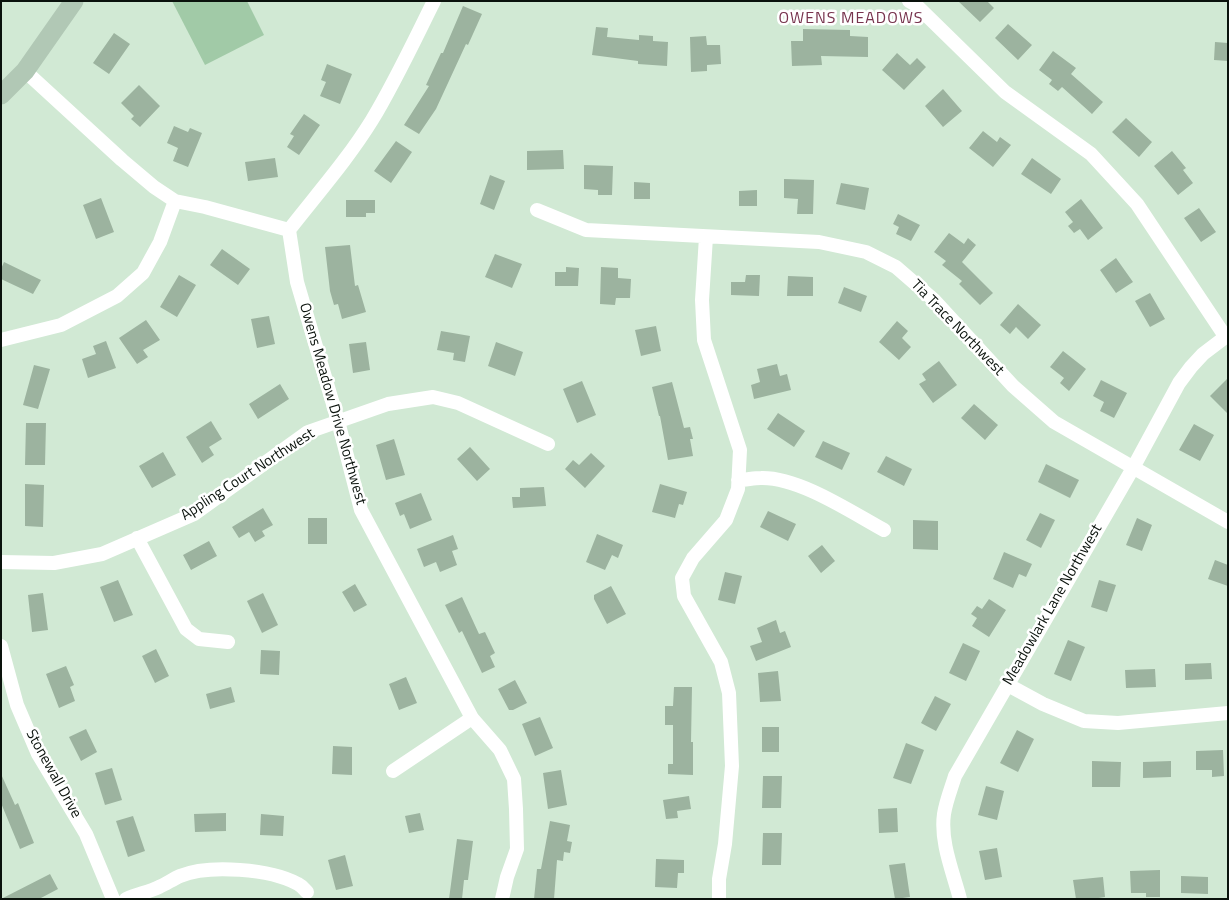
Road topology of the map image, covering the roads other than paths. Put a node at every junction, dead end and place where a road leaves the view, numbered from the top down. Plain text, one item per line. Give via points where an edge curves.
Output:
1 (74, 1) edge
2 (434, 1) edge
3 (909, 1) edge
4 (24, 70) junction
5 (1, 95) edge
6 (175, 201) junction
7 (537, 210) dead end
8 (289, 230) junction
9 (706, 237) junction
10 (1226, 336) edge
11 (1, 340) edge
12 (338, 421) junction
13 (548, 444) dead end
14 (1132, 468) junction
15 (738, 480) junction
16 (1228, 522) edge
17 (884, 530) dead end
18 (137, 538) junction
19 (1, 562) edge
20 (228, 642) dead end
21 (1, 646) edge
22 (1008, 685) junction
23 (1228, 713) edge
24 (472, 718) junction
25 (393, 771) dead end
26 (307, 892) dead end
27 (113, 899) edge
28 (126, 899) edge
29 (502, 899) edge
30 (720, 899) edge
31 (960, 899) edge

1 - 4 street
2 - 8 street via 372,121
3 - 10 street via 1004,92 1091,154 1137,204
4 - 5 street
4 - 6 street via 122,160
6 - 8 street via 205,206
6 - 11 street via 160,242 143,273 117,296 61,325
7 - 9 street, Tia Trace Northwest via 586,230
8 - 12 street, Owens Meadow Drive Northwest via 297,282
9 - 14 street, Tia Trace Northwest via 820,242 866,252 896,267 934,300 1013,386 1052,420
9 - 15 street via 702,300 704,340 740,450
10 - 14 street, Meadowlark Lane Northwest via 1203,354 1179,383
12 - 13 street, Appling Court Northwest via 388,404 433,397 458,403
12 - 18 street, Appling Court Northwest via 308,432 194,514
12 - 24 street, Owens Meadow Drive Northwest via 362,510
14 - 16 street, Tia Trace Northwest
14 - 22 street, Meadowlark Lane Northwest
15 - 17 street via 786,481 828,498
15 - 30 street via 738,489 726,520 693,558 682,578 684,596 721,662 729,693 732,766 719,879
18 - 19 street, Appling Court Northwest via 102,554 54,563
18 - 20 street via 186,628 199,639
21 - 27 street, Stonewall Drive via 17,705 38,754 86,834
22 - 23 street via 1084,721 1118,723
22 - 31 street, Meadowlark Lane Northwest via 955,776 948,796 944,815 946,849
24 - 25 street
24 - 29 street, Owens Meadow Drive Northwest via 500,750 514,779 517,849
26 - 28 street via 287,879 225,869 181,875

